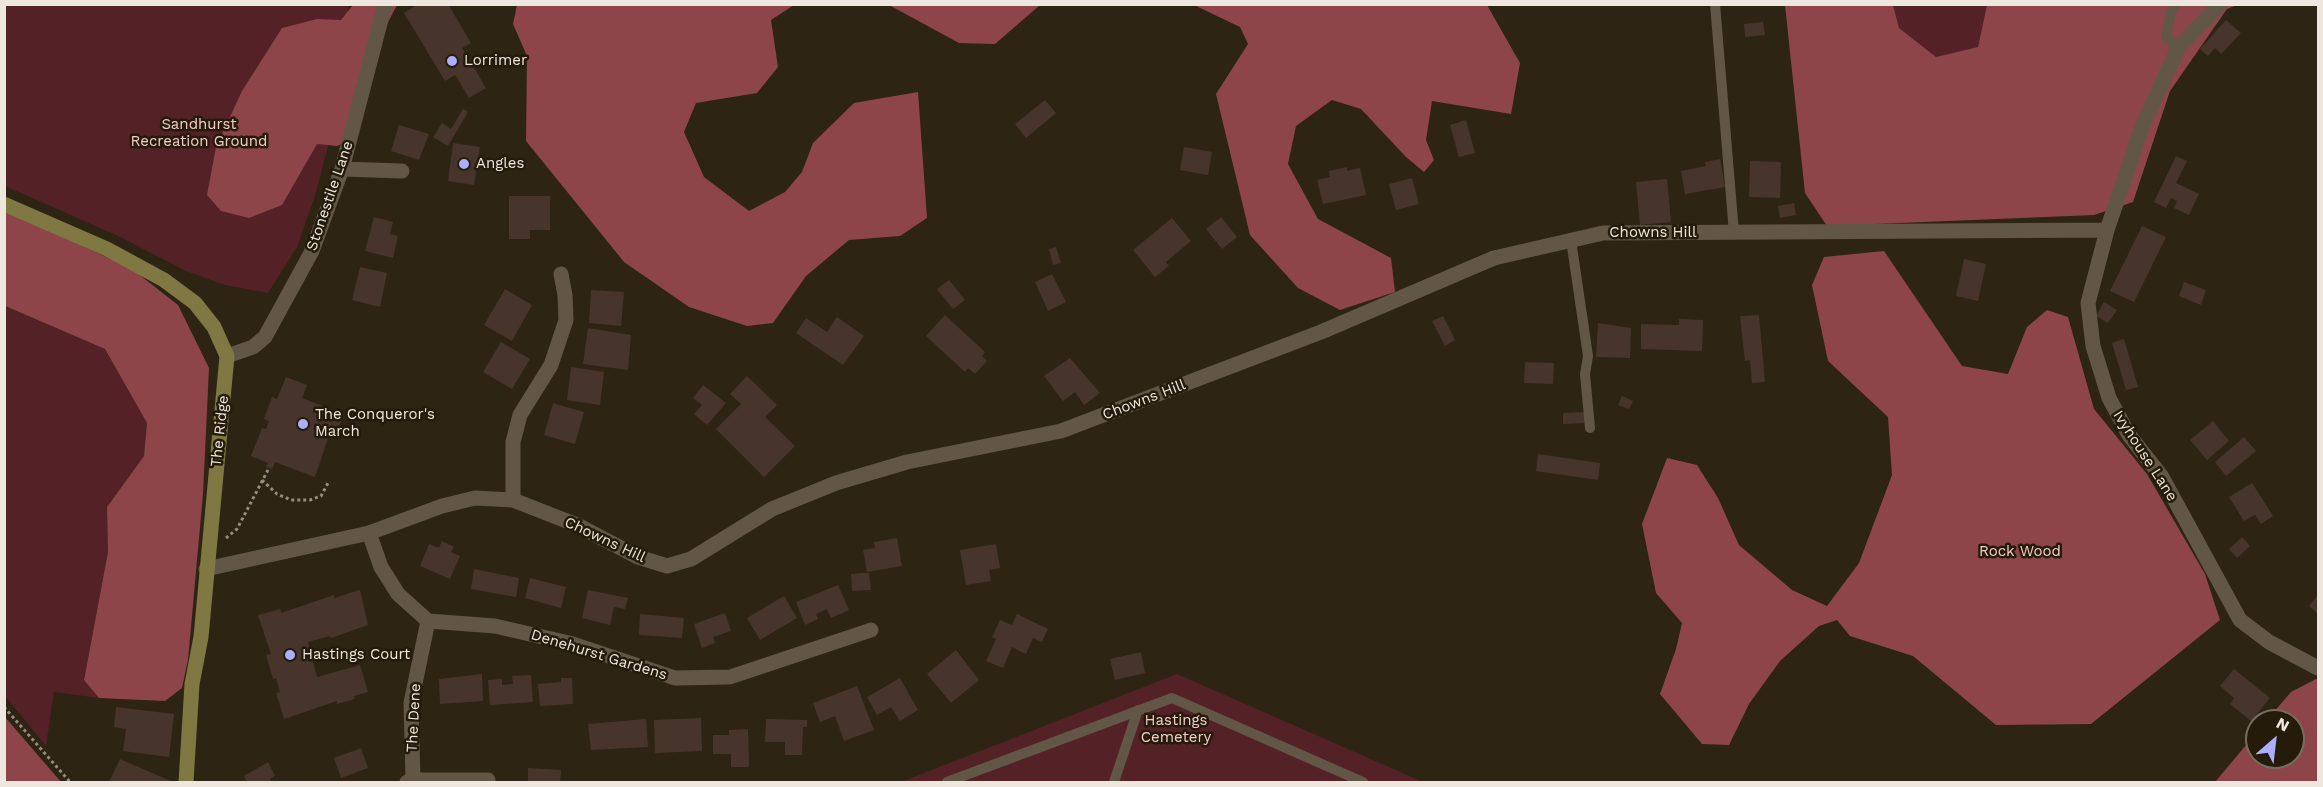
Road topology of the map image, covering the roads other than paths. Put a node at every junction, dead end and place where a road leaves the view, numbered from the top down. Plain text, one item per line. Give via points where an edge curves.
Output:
1 (385, 4) edge
2 (1715, 4) edge
3 (2177, 4) edge
4 (2220, 4) edge
5 (2178, 48) junction
6 (342, 169) junction
7 (402, 171) dead end
8 (4, 204) edge
9 (2107, 230) junction
10 (1734, 233) junction
11 (1571, 240) junction
12 (561, 274) dead end
13 (227, 356) junction
14 (1590, 428) dead end
15 (513, 500) junction
16 (369, 533) junction
17 (206, 562) junction
18 (428, 621) junction
19 (871, 630) dead end
20 (2319, 668) edge
21 (1138, 710) junction
22 (973, 778) edge
23 (488, 780) dead end
24 (410, 781) edge
25 (1355, 781) edge
26 (186, 783) edge
27 (947, 783) edge
28 (1114, 783) edge

1 - 6 street, Stonestile Lane
2 - 10 lane
3 - 5 lane via 2171,12 2166,37
4 - 5 street, Ivyhouse Lane
5 - 9 street, Ivyhouse Lane via 2142,127
6 - 7 street
6 - 13 street, Stonestile Lane via 312,251 279,315 265,337 253,347
8 - 13 main road, The Ridge via 107,249 164,280 195,303 214,327
9 - 10 street, Chowns Hill
9 - 20 street, Ivyhouse Lane via 2088,303 2093,346 2109,398 2128,435 2162,477 2240,620 2269,642
10 - 11 street, Chowns Hill via 1603,233
11 - 14 lane via 1587,356
11 - 15 street, Chowns Hill via 1494,258 1322,332 1061,431 907,462 836,483 772,509 691,559 667,566 638,558 577,525
12 - 15 street via 566,320 551,365 520,415 513,442
13 - 17 main road, The Ridge
15 - 16 street, Chowns Hill via 475,498
16 - 17 street, Chowns Hill
16 - 18 street via 381,567 398,594
17 - 26 main road, The Ridge
18 - 19 street, Denehurst Gardens via 495,626 573,644 675,678 730,677
18 - 24 street, The Dene via 411,703
21 - 22 lane
21 - 25 lane via 1172,698
21 - 28 lane
22 - 27 lane
23 - 24 street, The Dene

